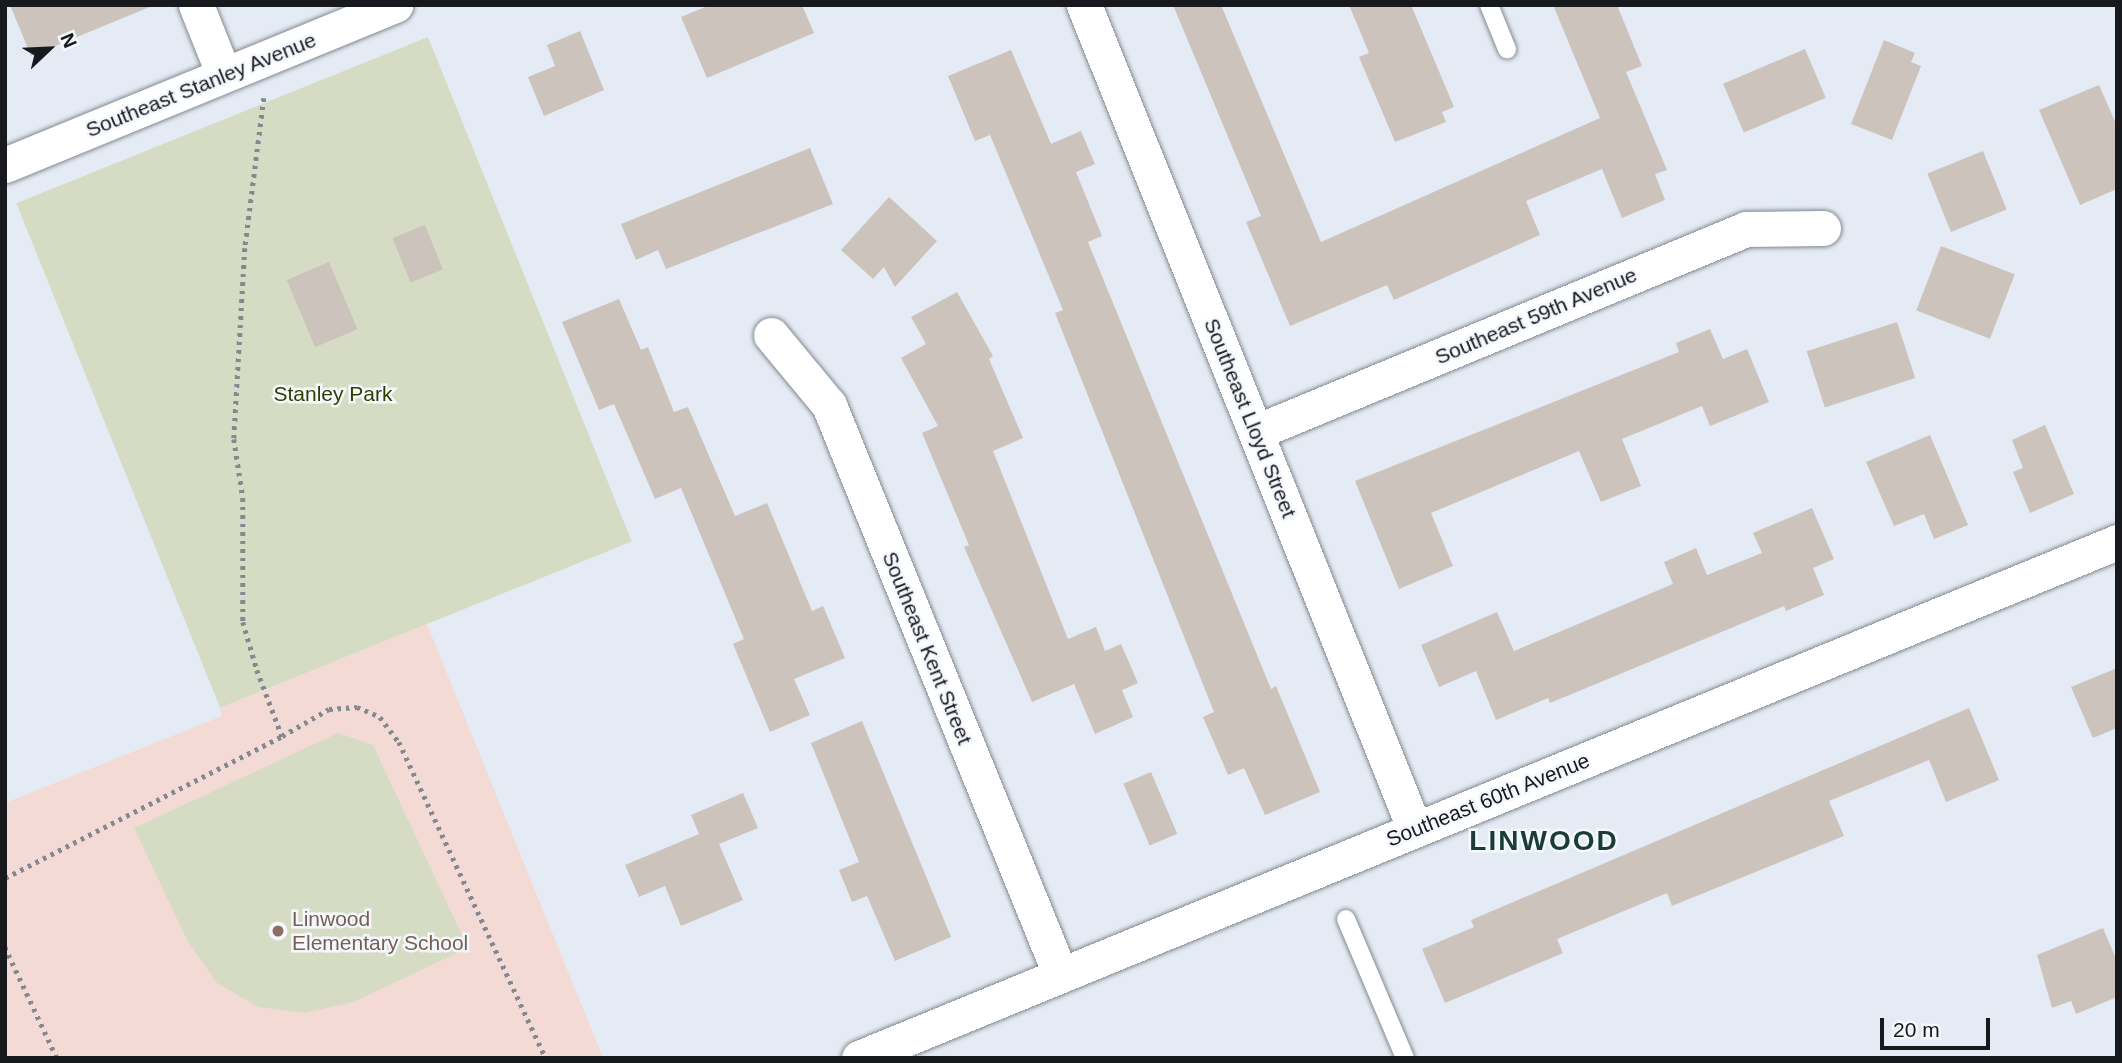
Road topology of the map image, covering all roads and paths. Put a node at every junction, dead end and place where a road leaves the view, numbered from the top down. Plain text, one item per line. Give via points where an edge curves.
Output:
1 (196, 5) edge
2 (396, 5) edge
3 (1084, 5) edge
4 (1489, 5) edge
5 (1507, 49) dead end
6 (238, 70) junction
7 (5, 165) edge
8 (1823, 228) dead end
9 (771, 335) dead end
10 (1256, 432) junction
11 (2117, 542) edge
12 (282, 736) junction
13 (1415, 830) junction
14 (5, 878) edge
15 (1346, 919) dead end
16 (5, 947) edge
17 (1060, 974) junction
18 (57, 1058) edge
19 (545, 1058) edge
20 (859, 1058) edge
21 (1405, 1058) edge

1 - 6 street
2 - 6 street, Southeast Stanley Avenue
3 - 10 street, Southeast Lloyd Street
4 - 5 lane
6 - 7 street, Southeast Stanley Avenue
6 - 12 path via 264,94 264,125 245,248 234,439 243,498 243,622
8 - 10 street, Southeast 59th Avenue via 1746,229
9 - 17 street, Southeast Kent Street via 829,405
10 - 13 street, Southeast Lloyd Street
11 - 13 street, Southeast 60th Avenue
12 - 14 path
12 - 19 path via 329,709 357,707 380,718 399,742
13 - 17 street, Southeast 60th Avenue
15 - 21 lane
16 - 18 path
17 - 20 street, Southeast 60th Avenue

